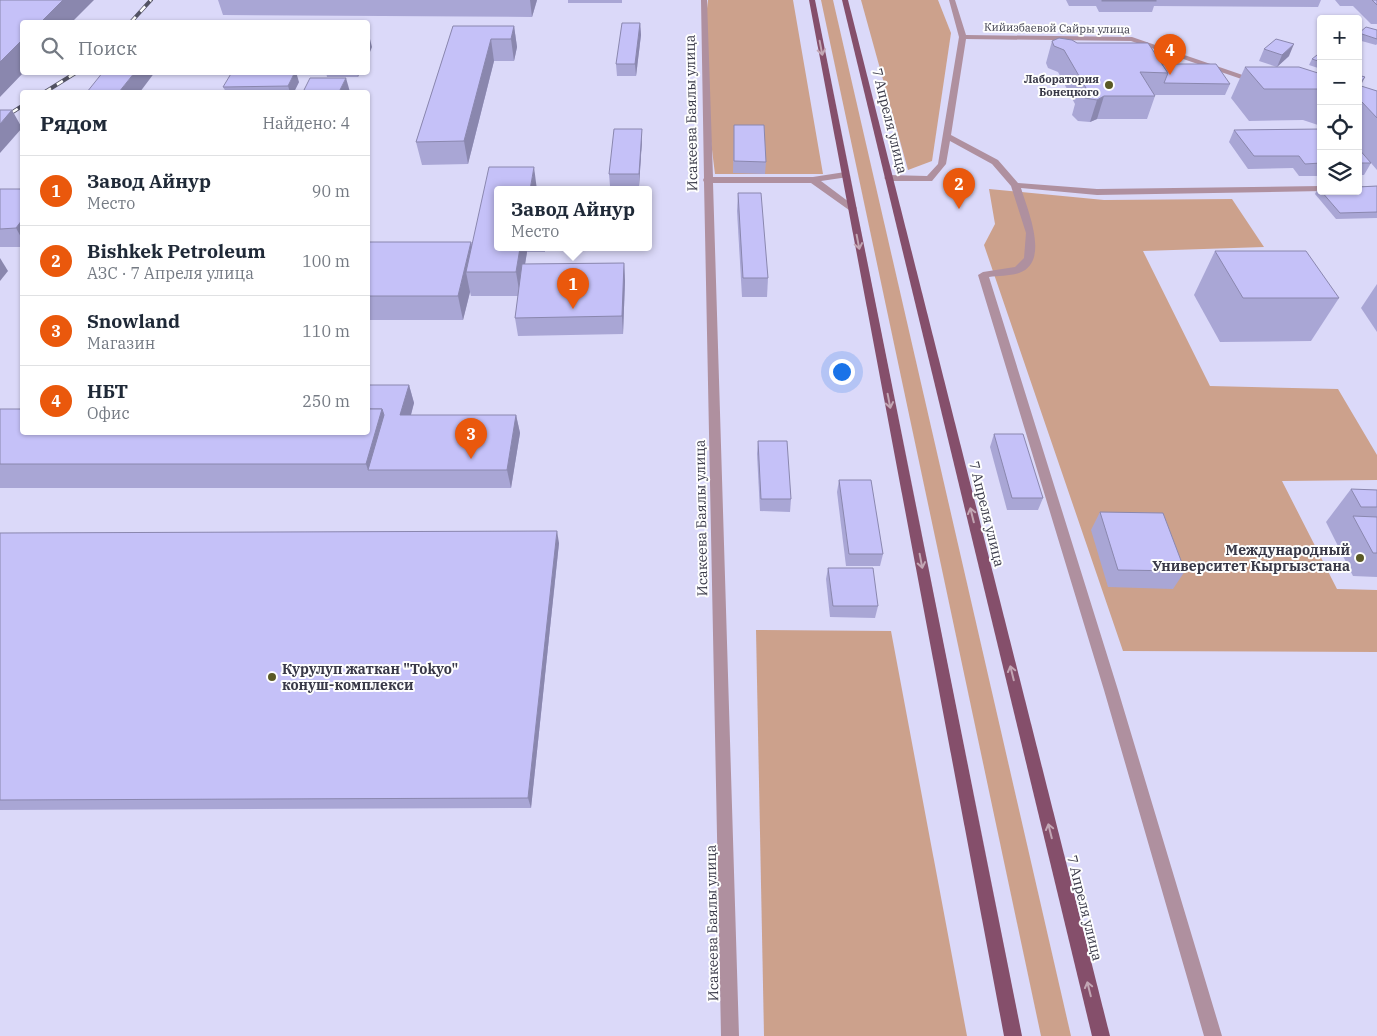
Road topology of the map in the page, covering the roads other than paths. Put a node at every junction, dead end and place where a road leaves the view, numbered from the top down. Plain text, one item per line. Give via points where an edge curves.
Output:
1 (704, 0) edge
2 (952, 0) edge
3 (811, 1) edge
4 (848, 2) edge
5 (963, 37) junction
6 (1264, 84) edge
7 (946, 136) junction
8 (845, 175) junction
9 (888, 178) junction
10 (707, 180) junction
11 (813, 180) junction
12 (1015, 184) junction
13 (1317, 189) edge
14 (852, 208) junction
15 (730, 1036) edge
16 (1013, 1036) edge
17 (1101, 1036) edge
18 (1213, 1036) edge

1 - 10 street, Исакеева Баялы улица
2 - 5 street
3 -> 8 main road
4 - 9 main road, 7 Апреля улица
5 - 6 street, Кийизбаевой Сайры улица via 1132,39
5 - 7 street
7 - 9 street via 942,164 929,178
7 - 12 street via 995,162
8 - 11 street
8 - 14 main road
17 -> 9 main road, 7 Апреля улица
10 - 11 street
10 - 15 street, Исакеева Баялы улица
11 - 14 street
12 - 13 street via 1097,192
12 - 18 street via 1031,233 1030,259 1018,270 983,275
14 -> 16 main road

